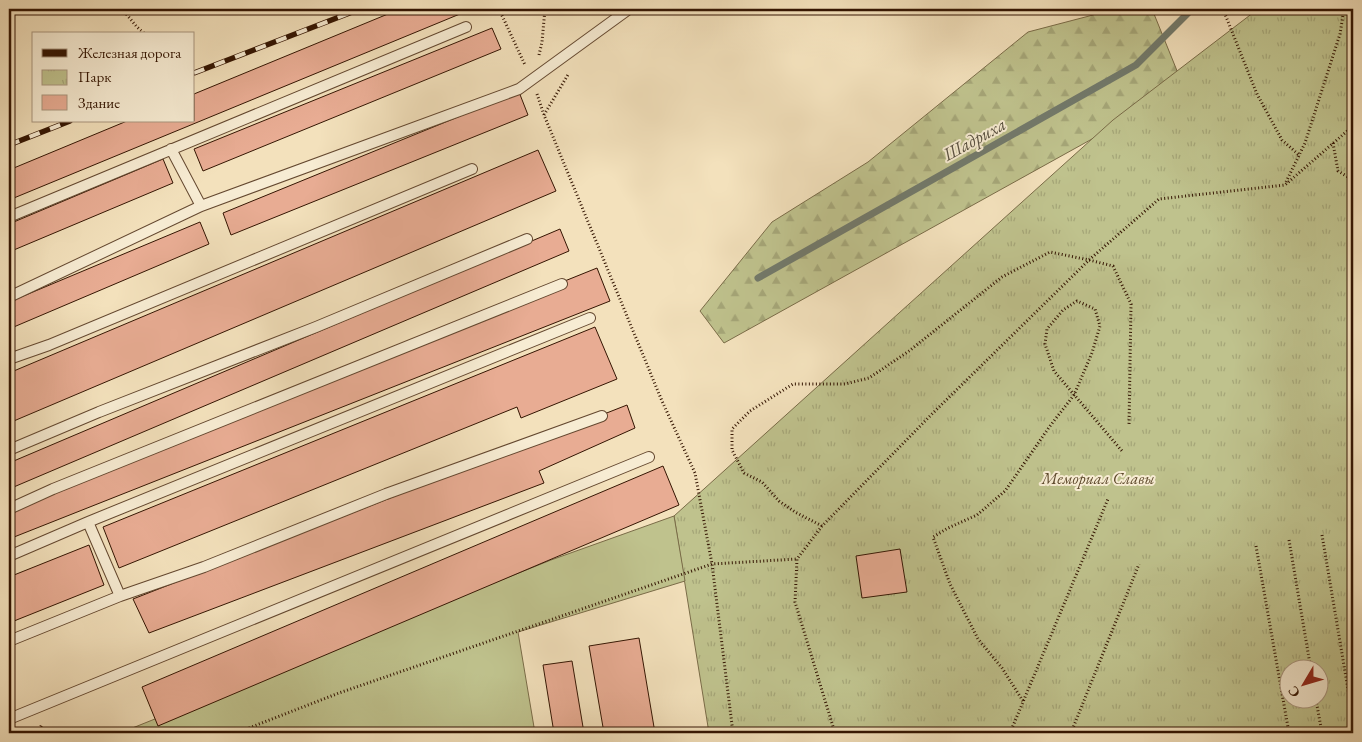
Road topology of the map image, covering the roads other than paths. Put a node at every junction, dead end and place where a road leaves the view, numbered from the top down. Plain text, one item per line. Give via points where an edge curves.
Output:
1 (629, 9) edge
2 (466, 28) dead end
3 (172, 150) junction
4 (472, 169) dead end
5 (201, 206) junction
6 (9, 217) edge
7 (527, 239) dead end
8 (562, 284) dead end
9 (9, 297) edge
10 (590, 318) dead end
11 (9, 359) edge
12 (602, 416) dead end
13 (9, 450) edge
14 (649, 457) dead end
15 (9, 509) edge
16 (88, 522) junction
17 (9, 556) edge
18 (120, 596) junction
19 (9, 641) edge
20 (9, 719) edge

1 - 5 lane via 519,89
2 - 3 lane
3 - 5 lane
3 - 6 lane
4 - 11 lane via 50,345
5 - 9 lane
7 - 13 lane
8 - 15 lane
10 - 16 lane
12 - 18 lane
14 - 20 lane
16 - 17 lane
16 - 18 lane
18 - 19 lane

